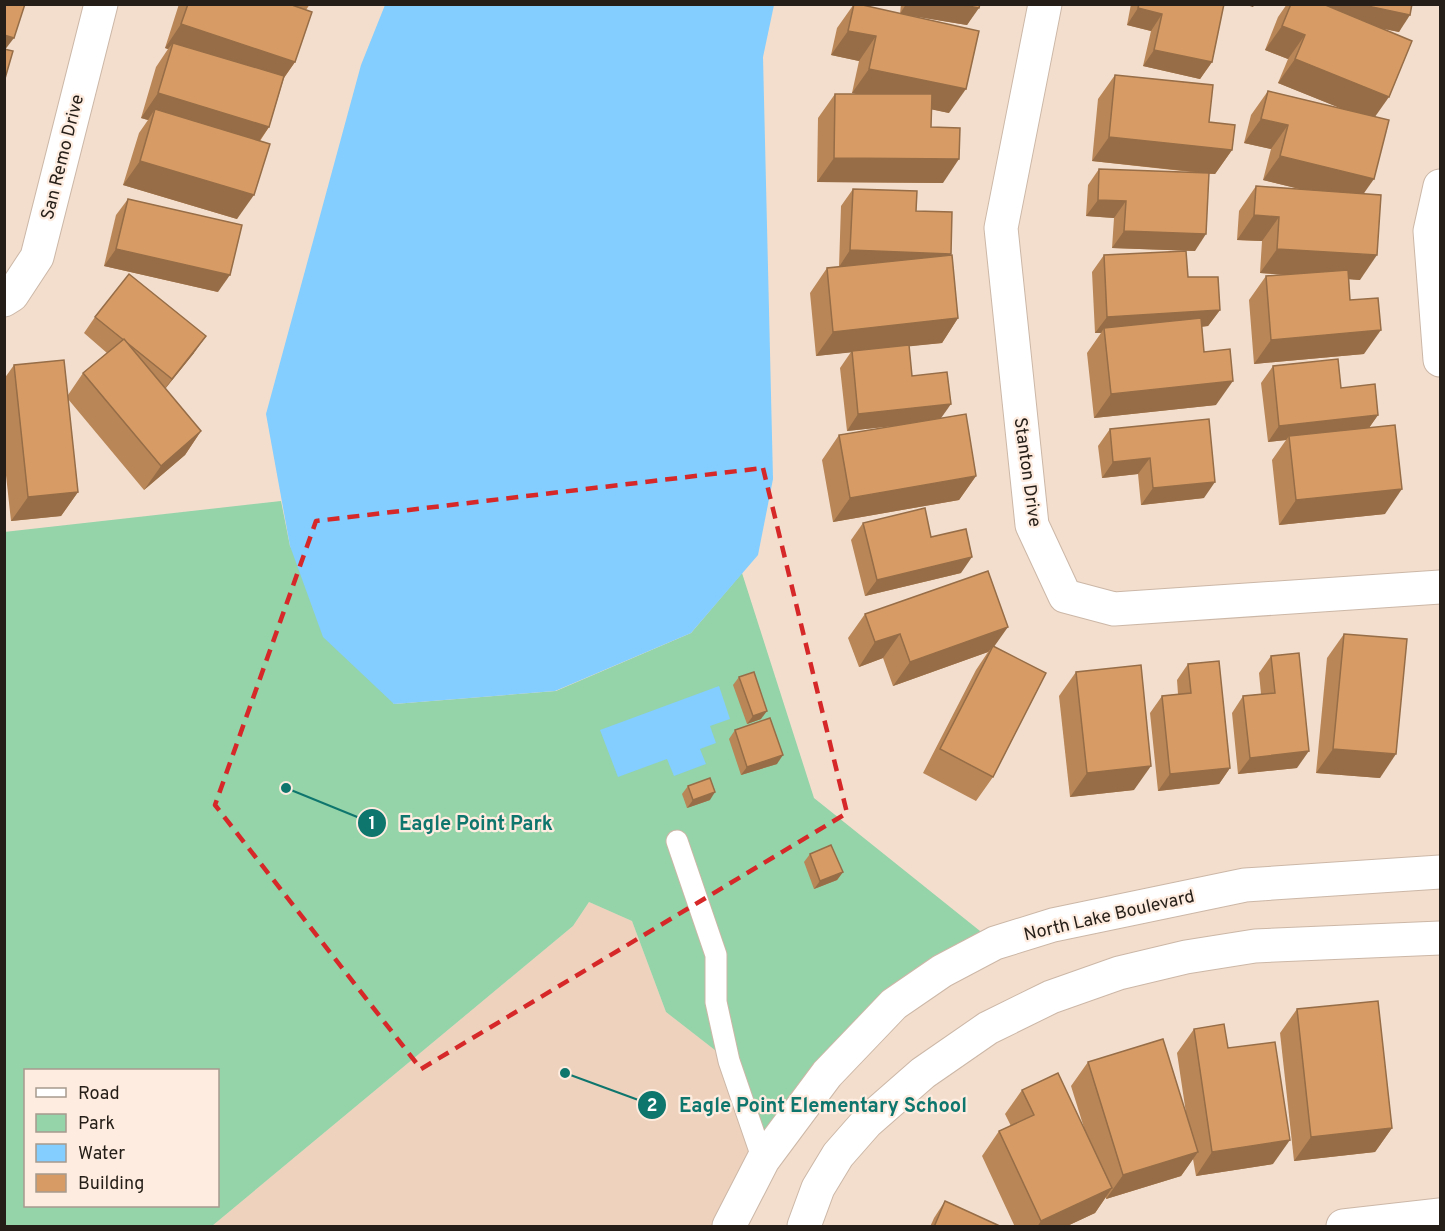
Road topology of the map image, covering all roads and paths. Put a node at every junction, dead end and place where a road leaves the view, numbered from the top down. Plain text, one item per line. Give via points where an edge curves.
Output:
1 (101, 4) edge
2 (1045, 4) edge
3 (1440, 186) edge
4 (4, 300) edge
5 (1440, 360) edge
6 (1440, 587) edge
7 (677, 841) dead end
8 (1440, 872) edge
9 (1440, 938) edge
10 (763, 1160) junction
11 (1440, 1215) edge
12 (729, 1227) edge
13 (804, 1227) edge
14 (1343, 1227) edge

1 - 4 street, San Remo Drive via 37,257 12,295
2 - 6 street, Stanton Drive via 1001,228 1032,525 1065,596 1114,609
3 - 5 street via 1430,231
7 - 10 lane via 716,955 716,1002 729,1061
8 - 10 street, North Lake Boulevard via 1245,885 1053,925 995,944 942,970 894,1004 827,1074
9 - 13 street via 1255,946 1130,970 1051,997 988,1028 923,1073 867,1122 838,1155 818,1188
10 - 12 street, North Lake Boulevard
11 - 14 street

